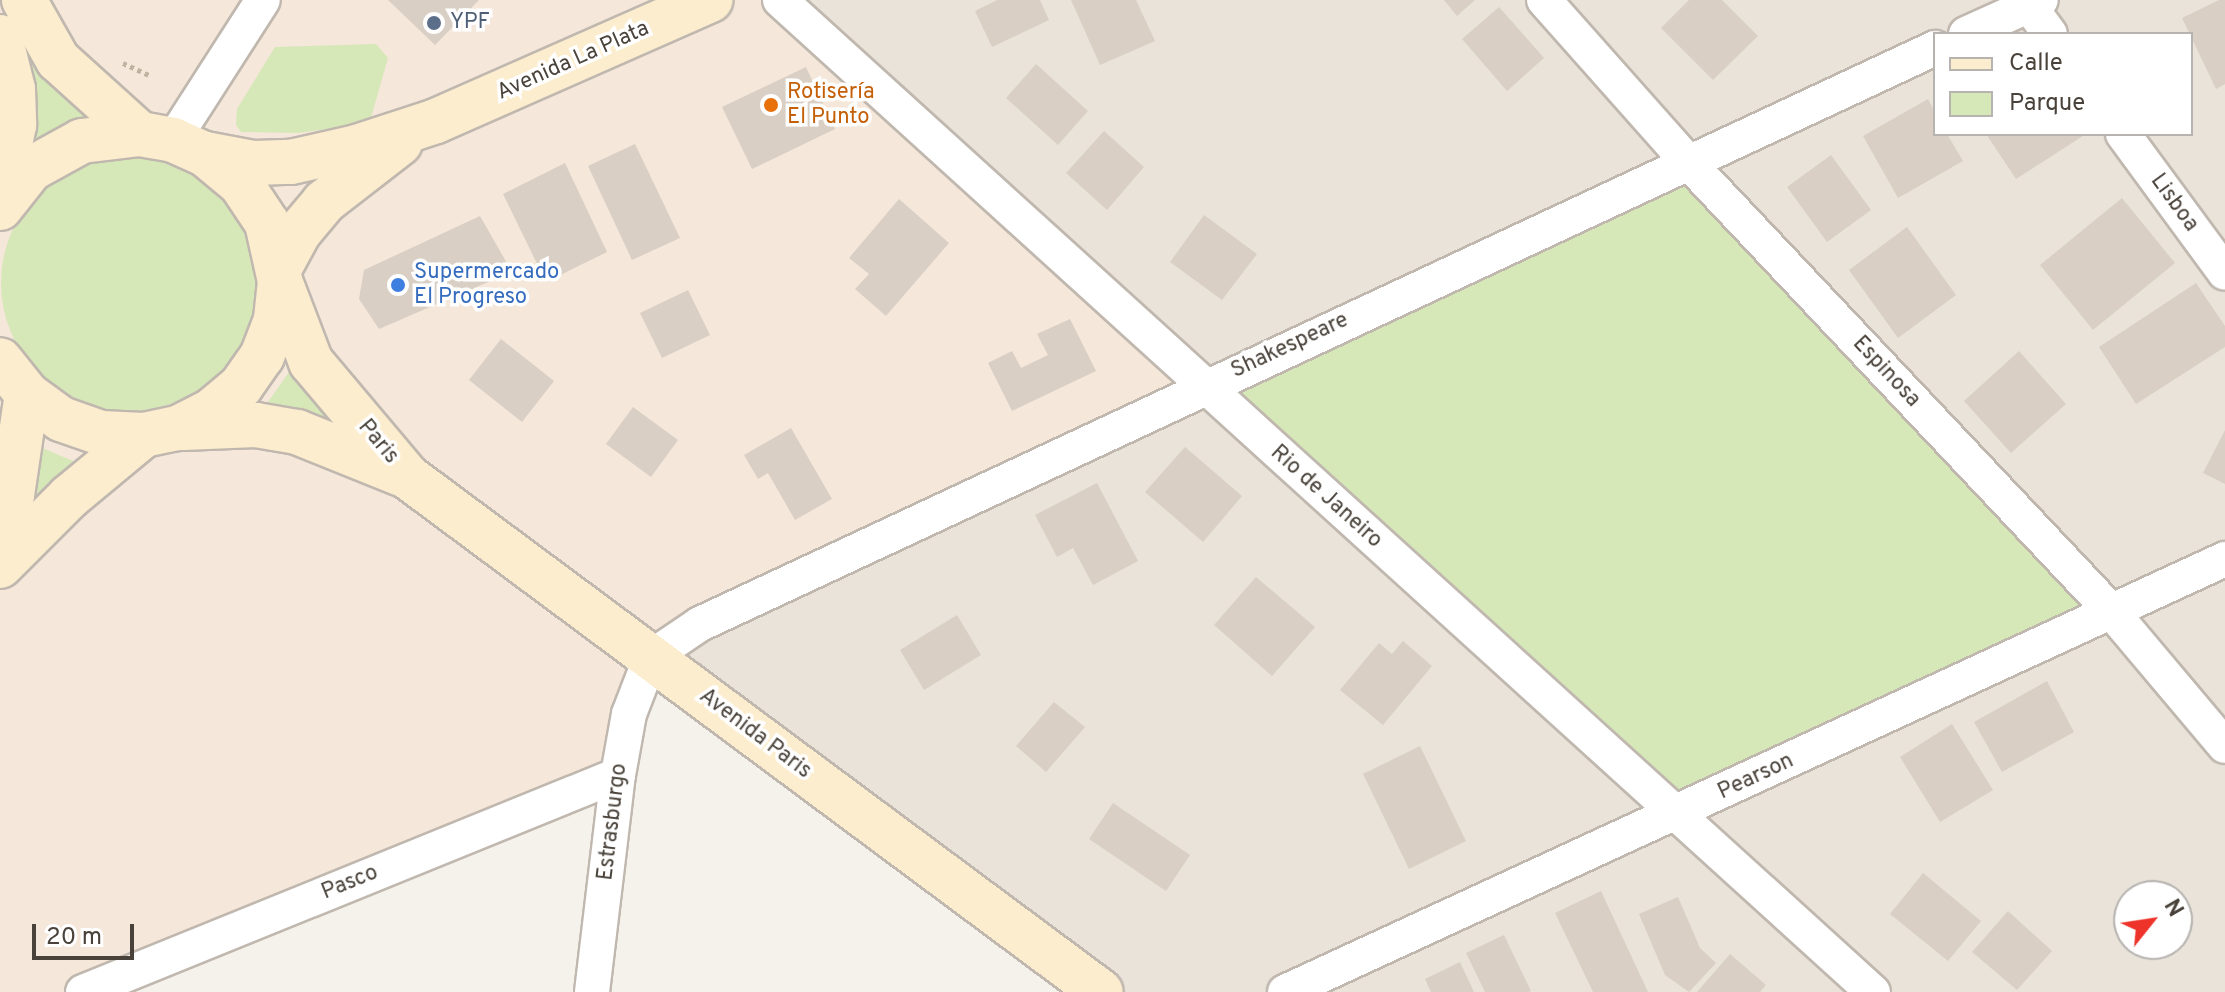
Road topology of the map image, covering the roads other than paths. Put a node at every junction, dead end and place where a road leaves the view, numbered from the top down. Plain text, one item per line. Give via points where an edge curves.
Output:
1 (24, 0) edge
2 (263, 0) edge
3 (710, 0) edge
4 (780, 0) edge
5 (1544, 0) edge
6 (2032, 2) edge
7 (1970, 32) edge
8 (2049, 32) edge
9 (0, 37) edge
10 (1933, 49) edge
11 (436, 121) junction
12 (2124, 136) edge
13 (173, 143) junction
14 (1687, 161) junction
15 (0, 192) edge
16 (0, 208) edge
17 (2225, 273) edge
18 (280, 275) junction
19 (11, 381) edge
20 (1203, 387) junction
21 (160, 431) junction
22 (408, 477) junction
23 (0, 537) edge
24 (2225, 559) edge
25 (0, 566) edge
26 (2112, 612) junction
27 (651, 657) junction
28 (2225, 746) edge
29 (618, 775) junction
30 (1680, 812) junction
31 (83, 992) edge
32 (592, 992) edge
33 (1101, 992) edge
34 (1285, 992) edge
35 (1873, 992) edge

1 - 13 main road, Paris via 58,60
2 - 13 street
3 - 11 main road, Avenida La Plata
4 - 20 street, Rio de Janeiro
5 - 14 street, Espinosa
6 - 7 street
6 - 8 street
9 - 15 main road via 14,113
10 - 14 street, Shakespeare
11 - 13 main road, Avenida La Plata via 291,162 254,163
11 - 18 main road, Avenida La Plata via 389,150 324,202 299,232
12 - 17 street, Lisboa
13 - 16 main road via 82,141 31,169
13 - 18 main road, Paris via 241,184 258,210
14 - 20 street, Shakespeare
14 - 26 street, Espinosa
18 - 21 main road via 276,320 255,366 211,411
18 - 22 main road, Paris via 311,362
19 - 21 main road, Paris via 61,419 101,433
19 - 23 main road via 12,495
20 - 27 street, Shakespeare via 700,624
20 - 30 street, Rio de Janeiro
21 - 22 main road, Paris via 256,425 297,432
21 - 25 main road via 69,497
22 - 27 main road, Avenida Paris
24 - 26 street, Pearson
26 - 28 street, Espinosa
26 - 30 street, Pearson
27 - 29 street, Estrasburgo via 629,714
27 - 33 main road, Avenida Paris
29 - 31 street, Pasco
29 - 32 street, Estrasburgo
30 - 34 street, Pearson
30 - 35 street, Rio de Janeiro

